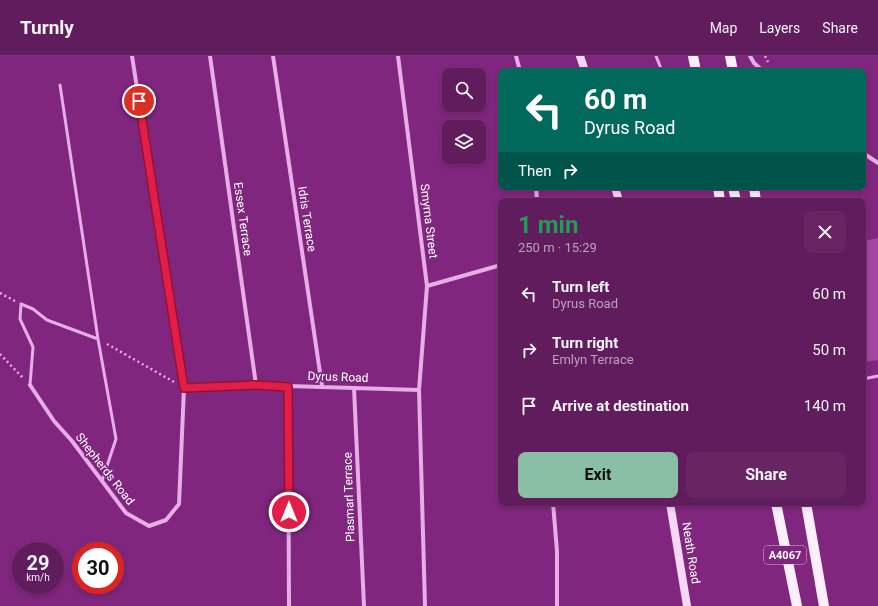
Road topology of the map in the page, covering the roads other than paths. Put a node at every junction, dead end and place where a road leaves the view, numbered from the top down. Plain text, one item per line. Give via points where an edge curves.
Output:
1 (132, 56) edge
2 (210, 56) edge
3 (273, 56) edge
4 (398, 56) edge
5 (516, 56) edge
6 (580, 56) edge
7 (656, 56) edge
8 (693, 56) edge
9 (730, 56) edge
10 (750, 56) edge
11 (519, 68) edge
12 (584, 68) edge
13 (661, 68) edge
14 (695, 68) edge
15 (732, 68) edge
16 (760, 68) edge
17 (60, 85) dead end
18 (866, 155) edge
19 (878, 163) edge
20 (498, 265) edge
21 (427, 286) junction
22 (98, 339) junction
23 (878, 376) edge
24 (866, 378) edge
25 (30, 385) joint
26 (256, 385) junction
27 (322, 386) junction
28 (288, 387) junction
29 (184, 388) junction
30 (354, 388) junction
31 (419, 390) junction
32 (102, 481) junction
33 (553, 506) edge
34 (670, 506) edge
35 (777, 506) edge
36 (807, 506) edge
37 (289, 606) edge
38 (364, 606) edge
39 (425, 606) edge
40 (558, 606) edge
41 (687, 606) edge
42 (797, 606) edge
43 (824, 606) edge

1 - 29 street
2 - 26 street, Essex Terrace
3 - 27 street, Idris Terrace
4 - 21 street, Smyrna Street
5 - 11 street
6 - 12 main road
7 - 13 lane
8 - 14 main road
9 - 15 main road
10 - 16 street
17 - 22 lane
18 - 19 street
20 - 21 street
21 - 31 street, Smyrna Street
22 - 25 lane via 47,320 33,309 21,304 20,319 33,347
22 - 32 lane via 116,439
23 - 24 lane
25 - 32 street, Shepherds Road via 54,422
26 - 28 street, Dyrus Road
26 - 29 street, Dyrus Road
27 - 28 street, Dyrus Road
27 - 30 street, Dyrus Road
28 - 37 street
29 - 32 street, Shepherds Road via 179,504 166,520 149,526 126,513
30 - 31 street, Dyrus Road
30 - 38 street, Plasmarl Terrace
31 - 39 street, Smyrna Street
33 - 40 street
34 - 41 main road, Neath Road
35 - 42 main road, A4067
36 - 43 main road, A4067

